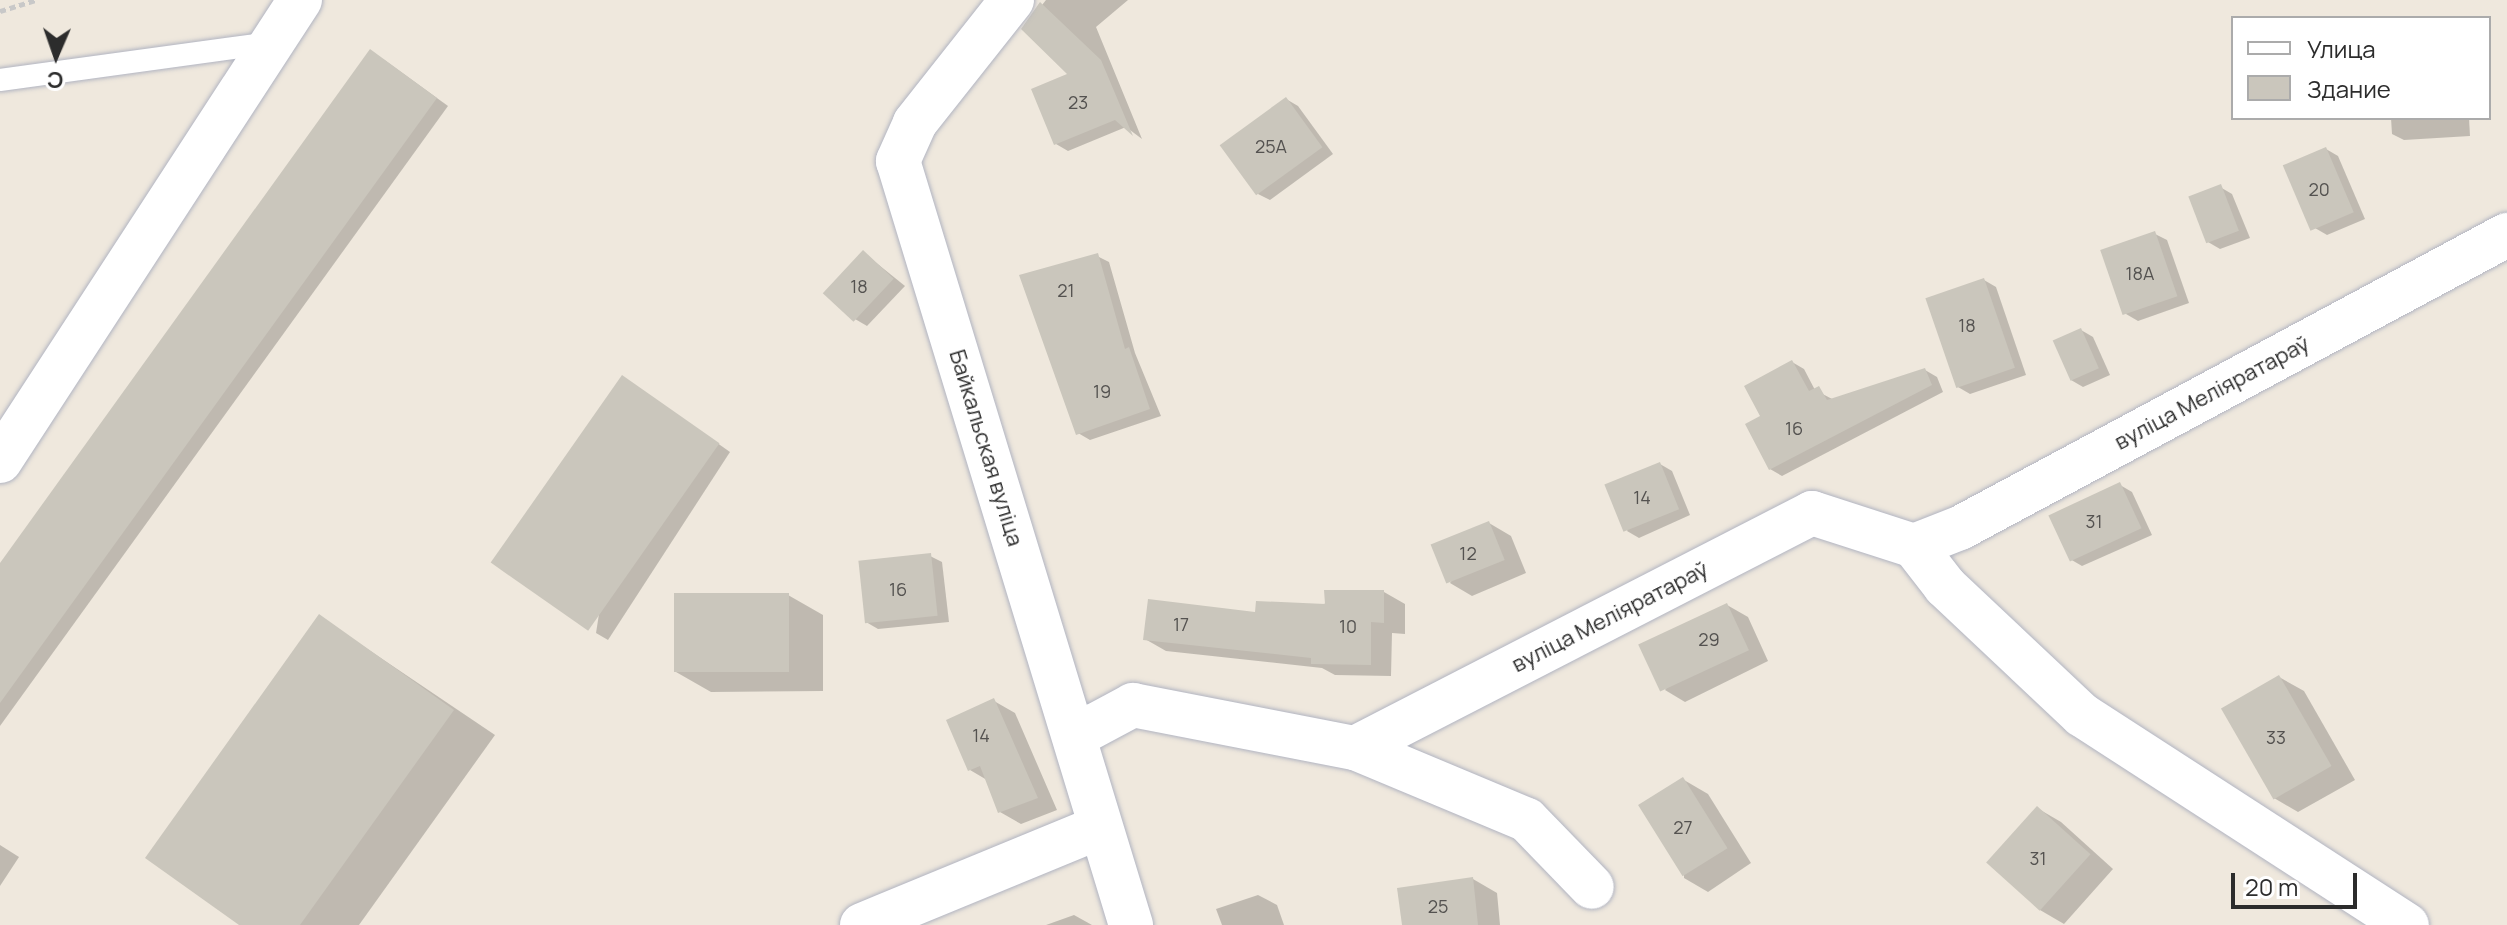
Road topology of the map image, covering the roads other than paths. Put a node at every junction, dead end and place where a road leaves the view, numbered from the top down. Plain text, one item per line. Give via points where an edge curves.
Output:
1 (300, 0) edge
2 (1012, 0) edge
3 (272, 43) junction
4 (0, 80) edge
5 (2507, 235) edge
6 (0, 461) edge
7 (1914, 546) junction
8 (1075, 736) junction
9 (1355, 748) junction
10 (1100, 827) junction
11 (1592, 887) dead end
12 (862, 925) edge
13 (1131, 925) edge
14 (2407, 925) edge

1 - 3 street
2 - 8 street, Байкальская вуліца via 915,123 898,161
3 - 4 lane
3 - 6 street
5 - 7 street, вуліца Меліяратараў via 1960,528
7 - 9 street, вуліца Меліяратараў via 1812,513
7 - 14 street via 1945,586 2082,715
8 - 9 street via 1133,705
8 - 10 street, Байкальская вуліца
9 - 11 street via 1527,820
10 - 12 street
10 - 13 street, Байкальская вуліца

